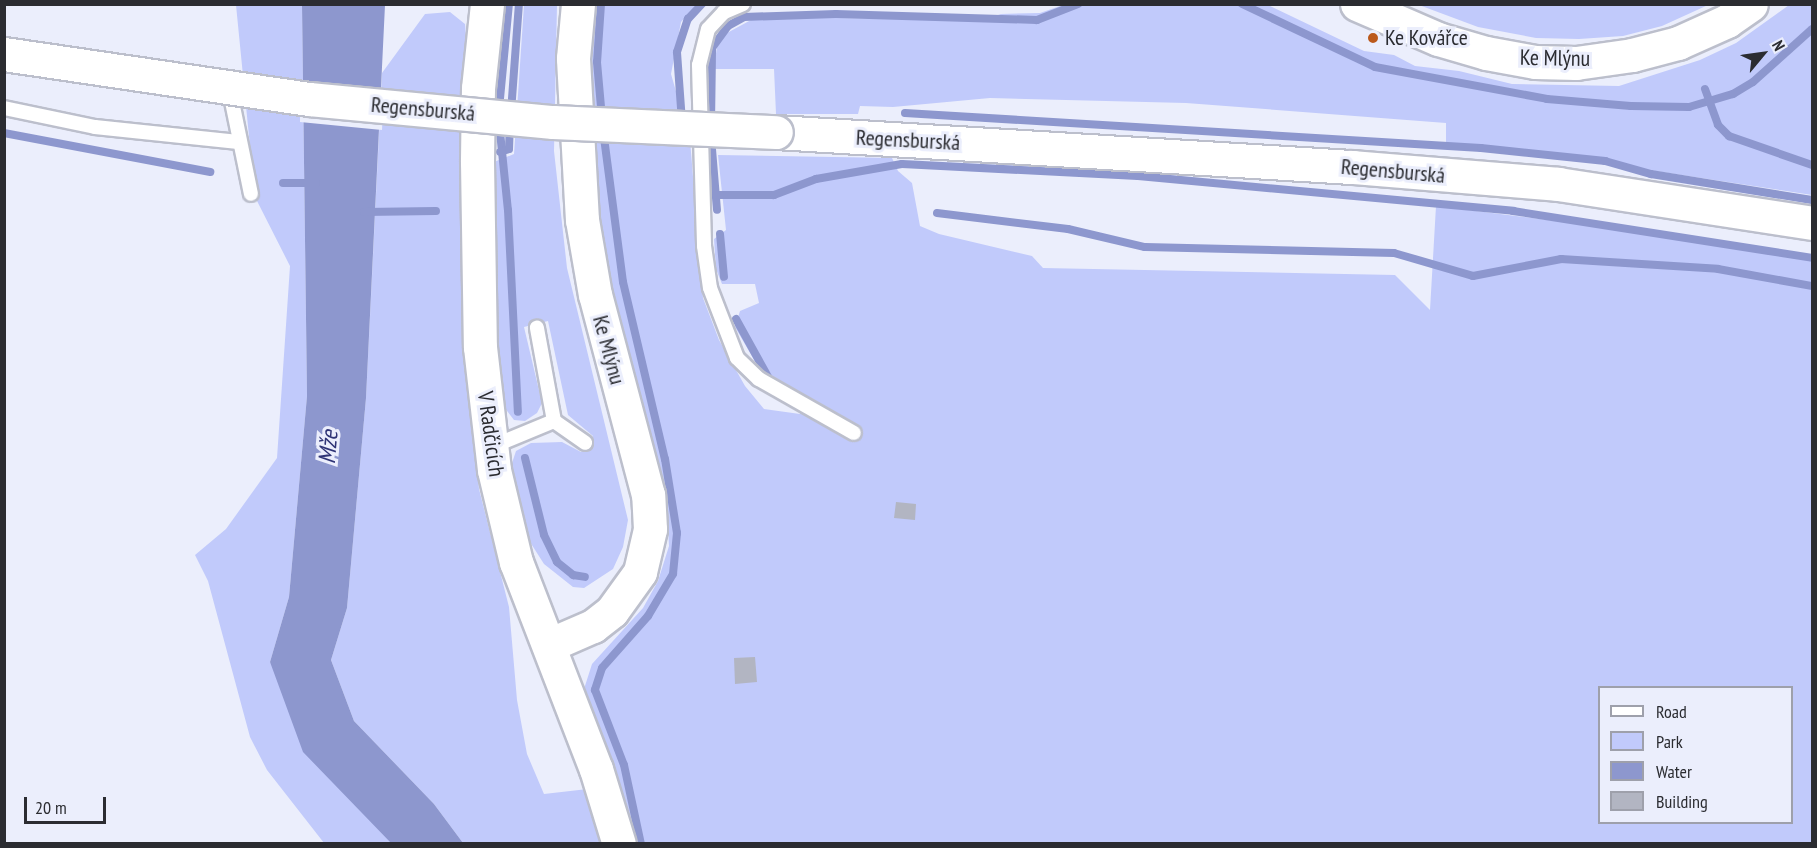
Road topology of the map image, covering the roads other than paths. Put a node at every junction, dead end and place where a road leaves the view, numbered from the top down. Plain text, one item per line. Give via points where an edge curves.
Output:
1 (487, 4) edge
2 (578, 4) edge
3 (743, 4) edge
4 (1357, 4) edge
5 (1751, 4) edge
6 (4, 54) edge
7 (227, 79) dead end
8 (4, 108) edge
9 (238, 142) junction
10 (251, 194) dead end
11 (1812, 223) edge
12 (537, 328) dead end
13 (554, 421) junction
14 (854, 433) dead end
15 (585, 443) dead end
16 (491, 447) junction
17 (549, 645) junction
18 (619, 843) edge

1 - 16 street, V Radčicích via 478,88 477,162 480,347
2 - 17 street, Ke Mlýnu via 573,58 582,220 597,305 648,495 650,529 640,572 612,611 593,626
3 - 14 lane via 724,12 708,29 699,65 704,246 710,288 737,358 759,380
4 - 5 street, Ke Mlýnu via 1438,39 1486,53 1535,62 1576,63 1678,43 1727,21
6 - 11 street, Regensburská, bridge via 309,99 553,122 1352,167 1547,183
7 - 9 lane
8 - 9 lane via 95,127
9 - 10 lane
12 - 13 lane
13 - 15 lane
13 - 16 lane
16 - 17 street, V Radčicích via 516,562
17 - 18 street, V Radčicích

